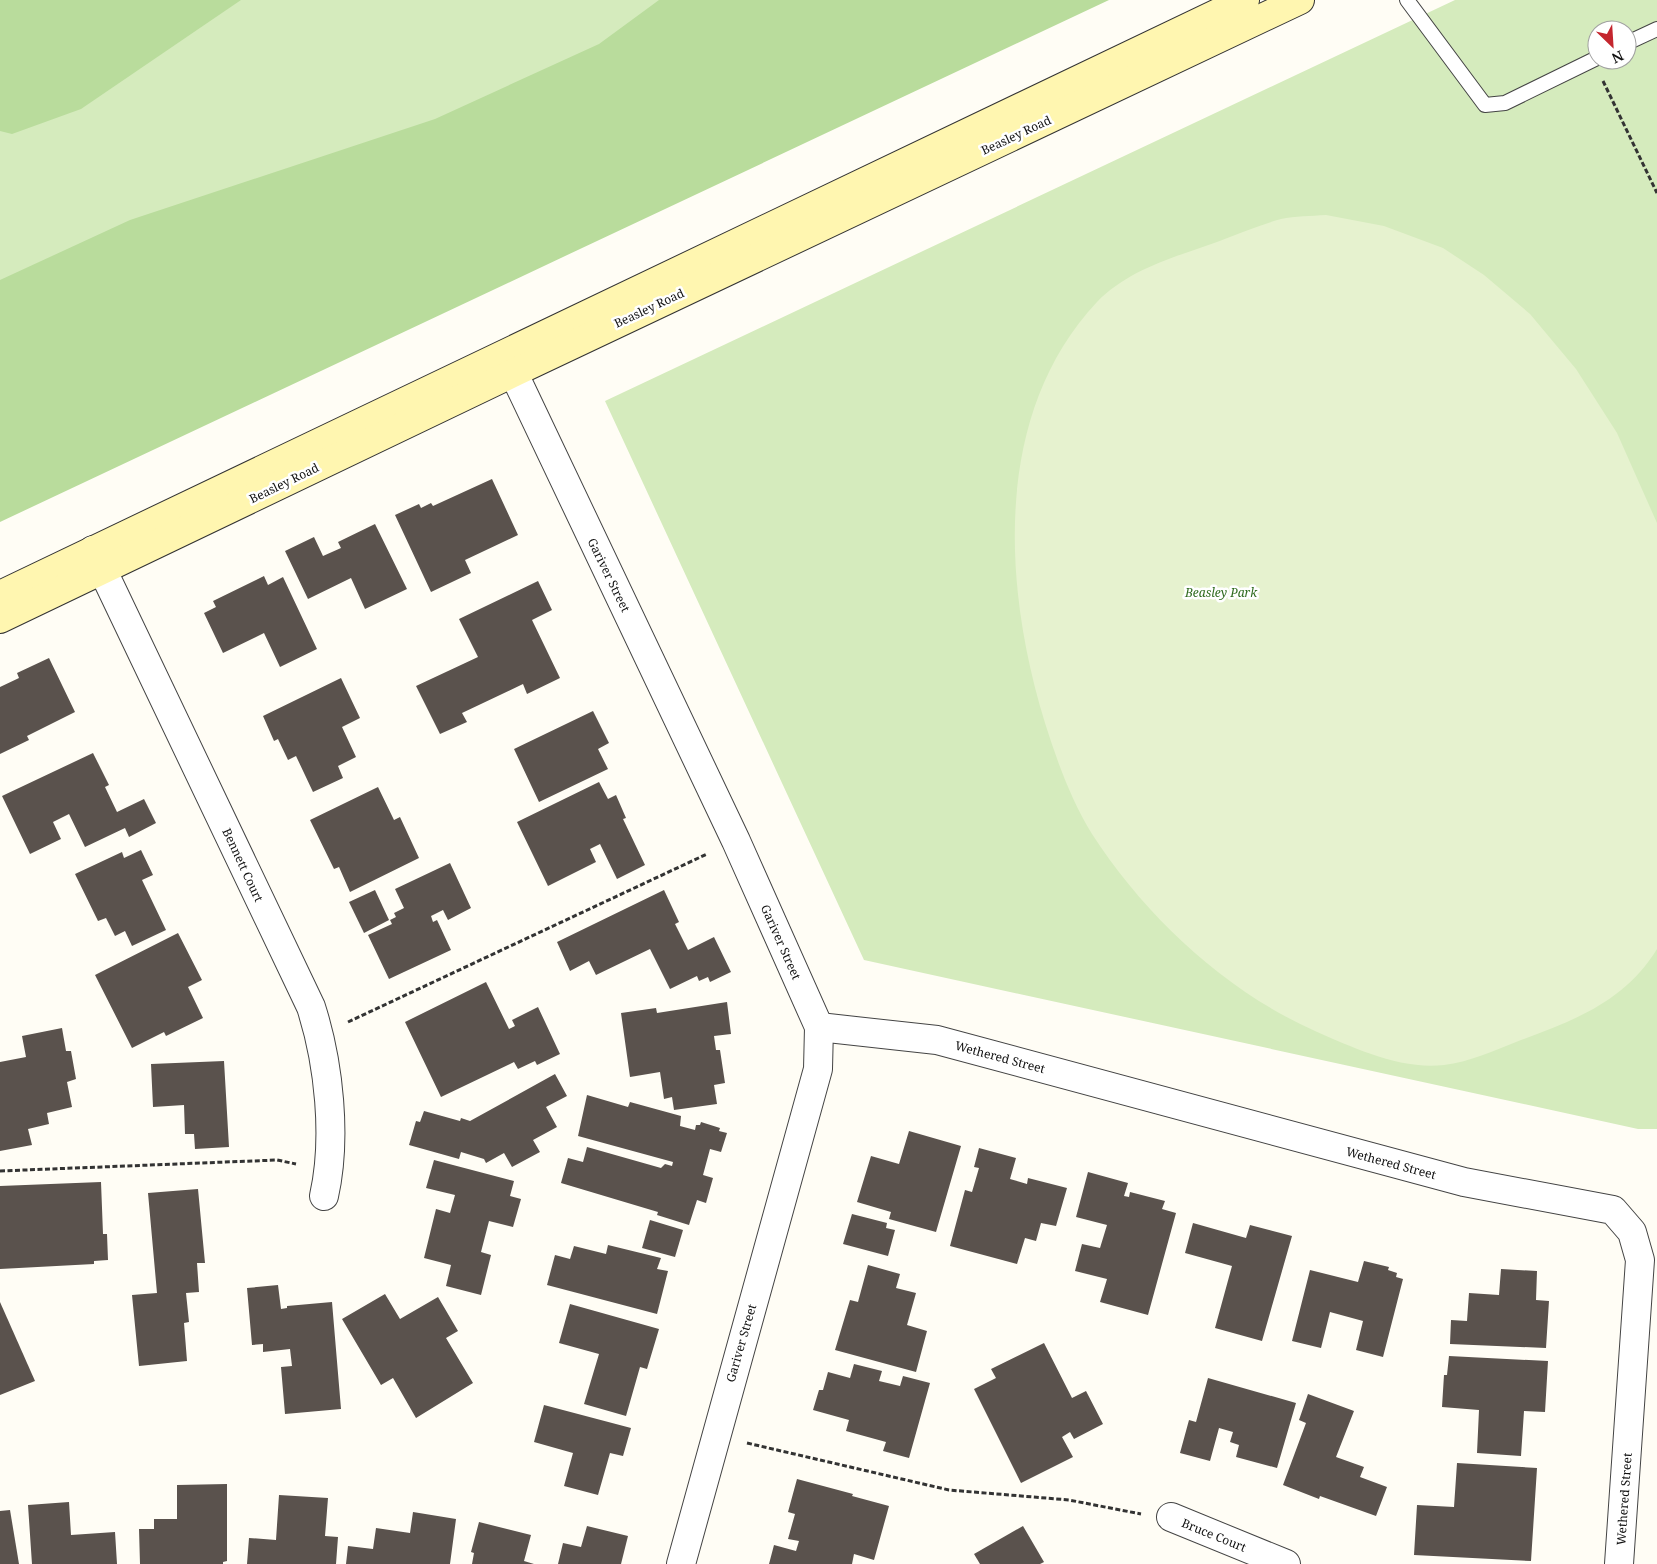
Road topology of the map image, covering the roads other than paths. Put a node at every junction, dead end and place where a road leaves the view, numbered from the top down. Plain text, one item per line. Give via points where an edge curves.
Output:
1 (1245, 0) edge
2 (1300, 0) edge
3 (1407, 0) edge
4 (1657, 29) edge
5 (1637, 39) edge
6 (1587, 63) edge
7 (509, 364) junction
8 (98, 560) junction
9 (0, 595) edge
10 (0, 620) edge
11 (818, 1027) junction
12 (327, 1183) road end
13 (1171, 1517) road end
14 (681, 1564) edge
15 (1286, 1564) edge
16 (1619, 1564) edge

1 - 7 main road, Beasley Road
2 - 7 main road, Beasley Road
3 - 6 lane via 1485,105 1505,103
4 - 5 lane
7 - 8 main road, Beasley Road
7 - 11 street, Gariver Street via 736,841
8 - 9 main road, Beasley Road
8 - 10 main road, Beasley Road
8 - 12 street, Bennett Court via 311,1007 320,1035 327,1077
11 - 14 street, Gariver Street via 818,1069
11 - 16 street, Wethered Street via 937,1040 1464,1182 1612,1210 1632,1232 1640,1260
13 - 15 street, Bruce Court

